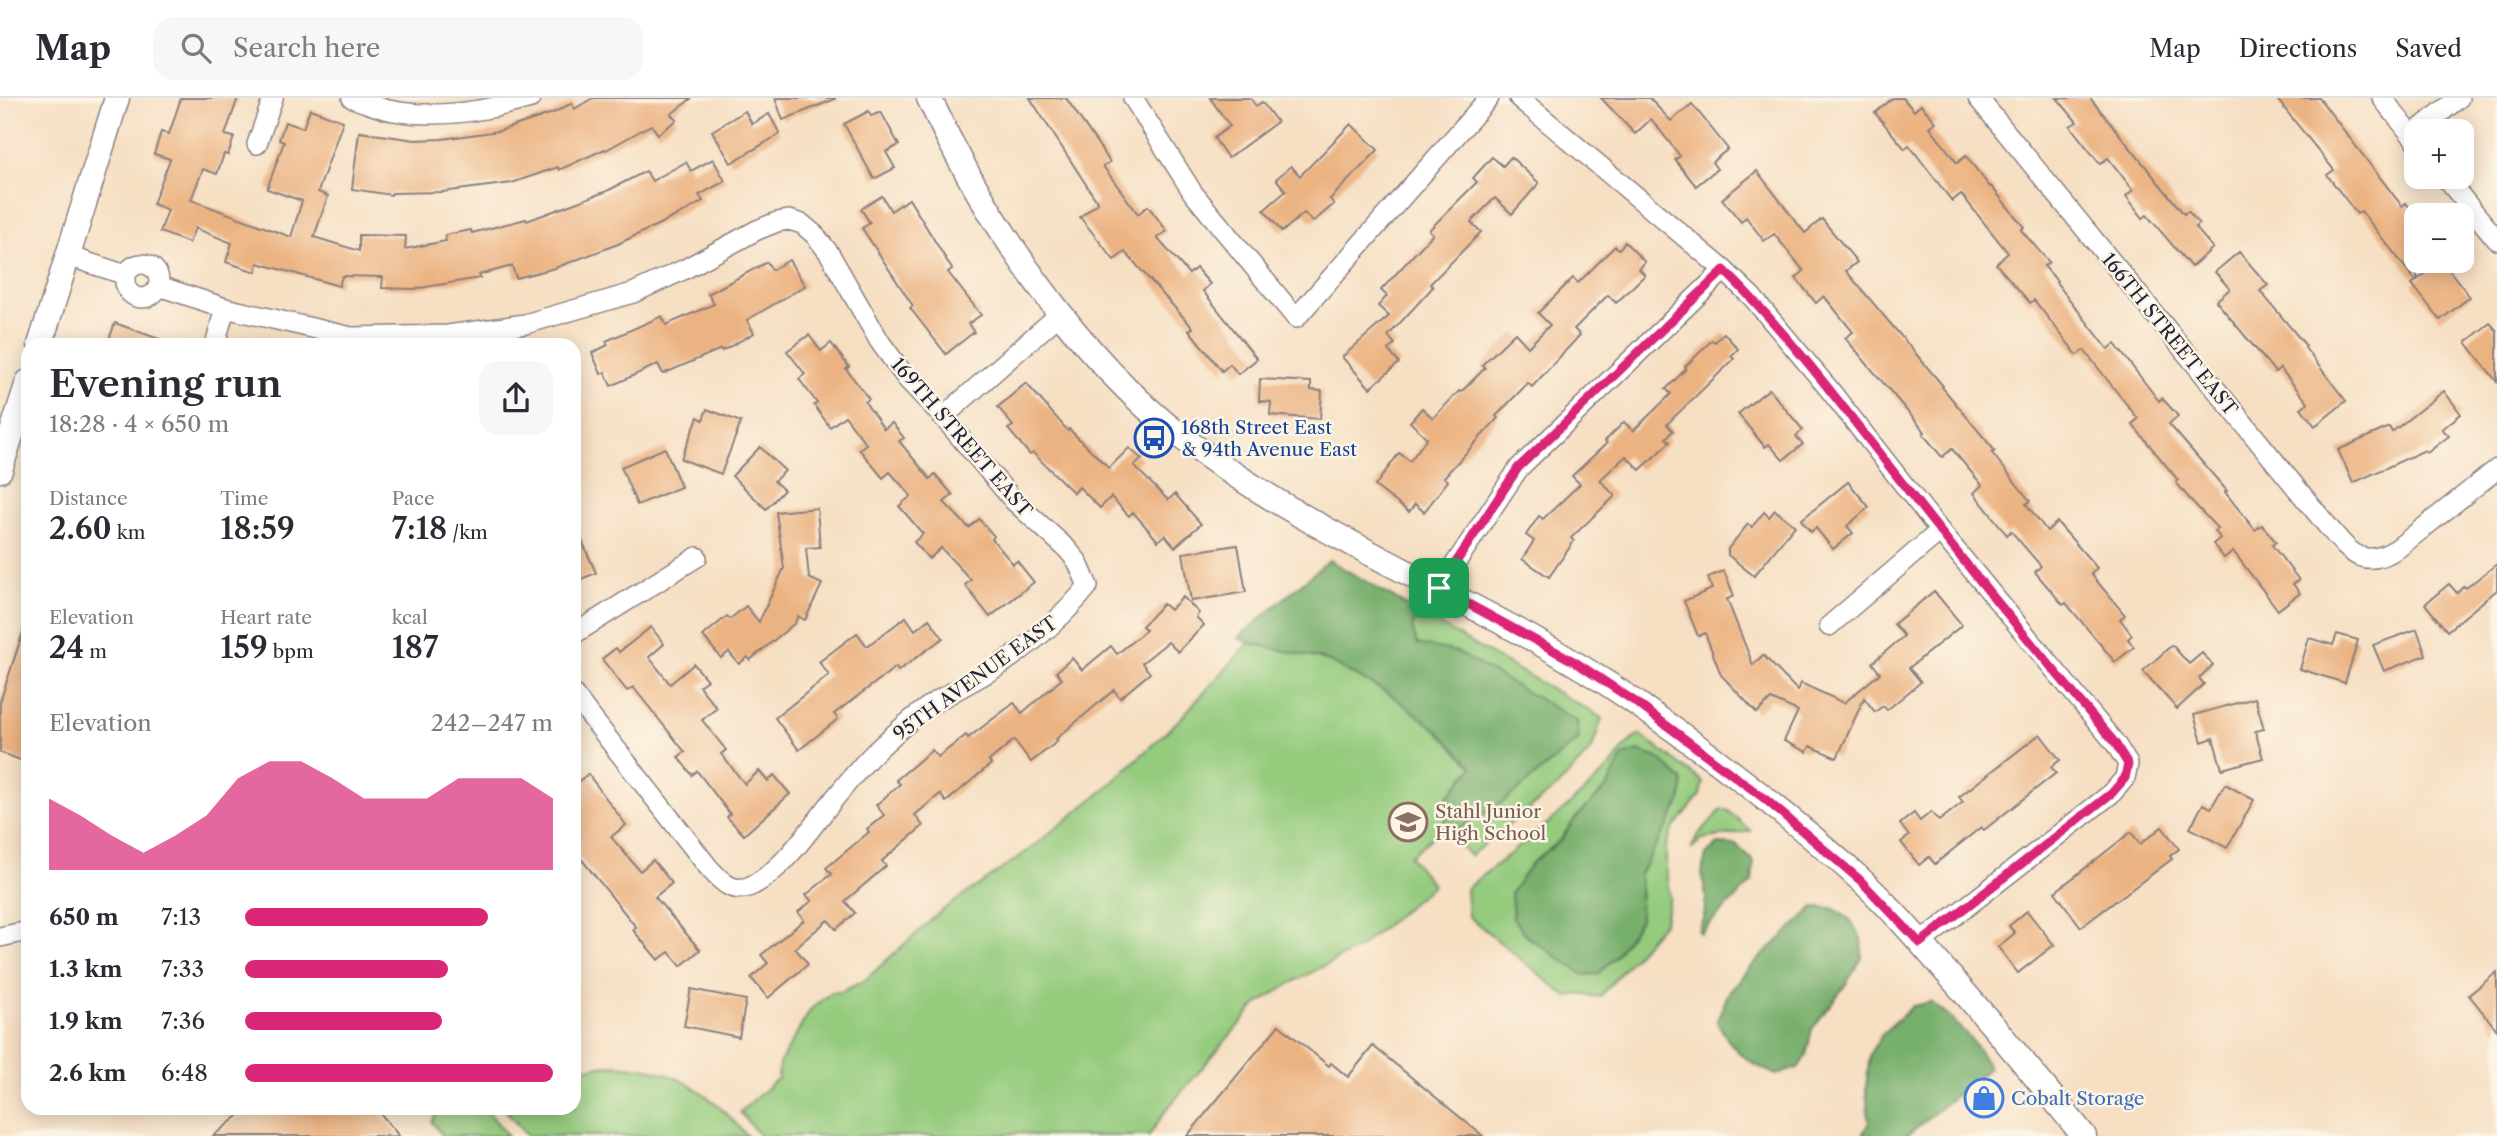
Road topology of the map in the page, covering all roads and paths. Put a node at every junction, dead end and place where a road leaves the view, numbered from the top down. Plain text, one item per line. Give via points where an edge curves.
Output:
1 (117, 98) edge
2 (272, 98) edge
3 (352, 98) edge
4 (531, 98) edge
5 (929, 98) edge
6 (1133, 98) edge
7 (1489, 98) edge
8 (1519, 98) edge
9 (1978, 98) edge
10 (2382, 98) edge
11 (2459, 98) edge
12 (2435, 119) edge
13 (2404, 122) edge
14 (257, 144) dead end
15 (2455, 189) edge
16 (2497, 240) edge
17 (68, 256) junction
18 (1724, 270) junction
19 (225, 308) junction
20 (1061, 313) junction
21 (42, 338) edge
22 (217, 338) edge
23 (384, 338) edge
24 (458, 338) edge
25 (21, 404) edge
26 (943, 417) junction
27 (2497, 468) edge
28 (0, 470) edge
29 (1940, 531) junction
30 (698, 557) dead end
31 (1088, 586) joint
32 (1439, 588) junction
33 (1829, 626) dead end
34 (581, 630) edge
35 (581, 704) edge
36 (21, 932) edge
37 (0, 937) edge
38 (1920, 943) junction
39 (2084, 1136) edge

1 - 17 street
2 - 14 street
3 - 4 street via 393,111 426,114 476,111
5 - 20 street via 982,199
6 - 7 street via 1193,193 1296,318
8 - 18 street
9 - 27 street, 166TH STREET EAST via 2325,523 2358,557 2383,558
10 - 13 street
11 - 12 street
15 - 16 street
17 - 19 street via 126,275 127,288 137,297 150,296 159,286
17 - 21 street
18 - 29 street via 1829,389
18 - 32 street via 1518,468
19 - 22 street
19 - 23 street via 351,337
20 - 26 street
20 - 32 street via 1102,364 1183,438 1244,480
24 - 26 street, 169TH STREET EAST via 632,293 757,230 789,220 802,224 829,253 880,342
25 - 28 street
26 - 31 street, 169TH STREET EAST via 998,484 1067,549
29 - 33 street
29 - 38 street via 2128,764 2125,778 2112,793
30 - 34 street
31 - 35 street, 95TH AVENUE EAST via 1059,618 1006,661 906,724 840,792 793,851 772,872 744,889 722,883
32 - 38 street via 1575,662 1645,709 1765,799 1850,871
36 - 37 street
38 - 39 street

